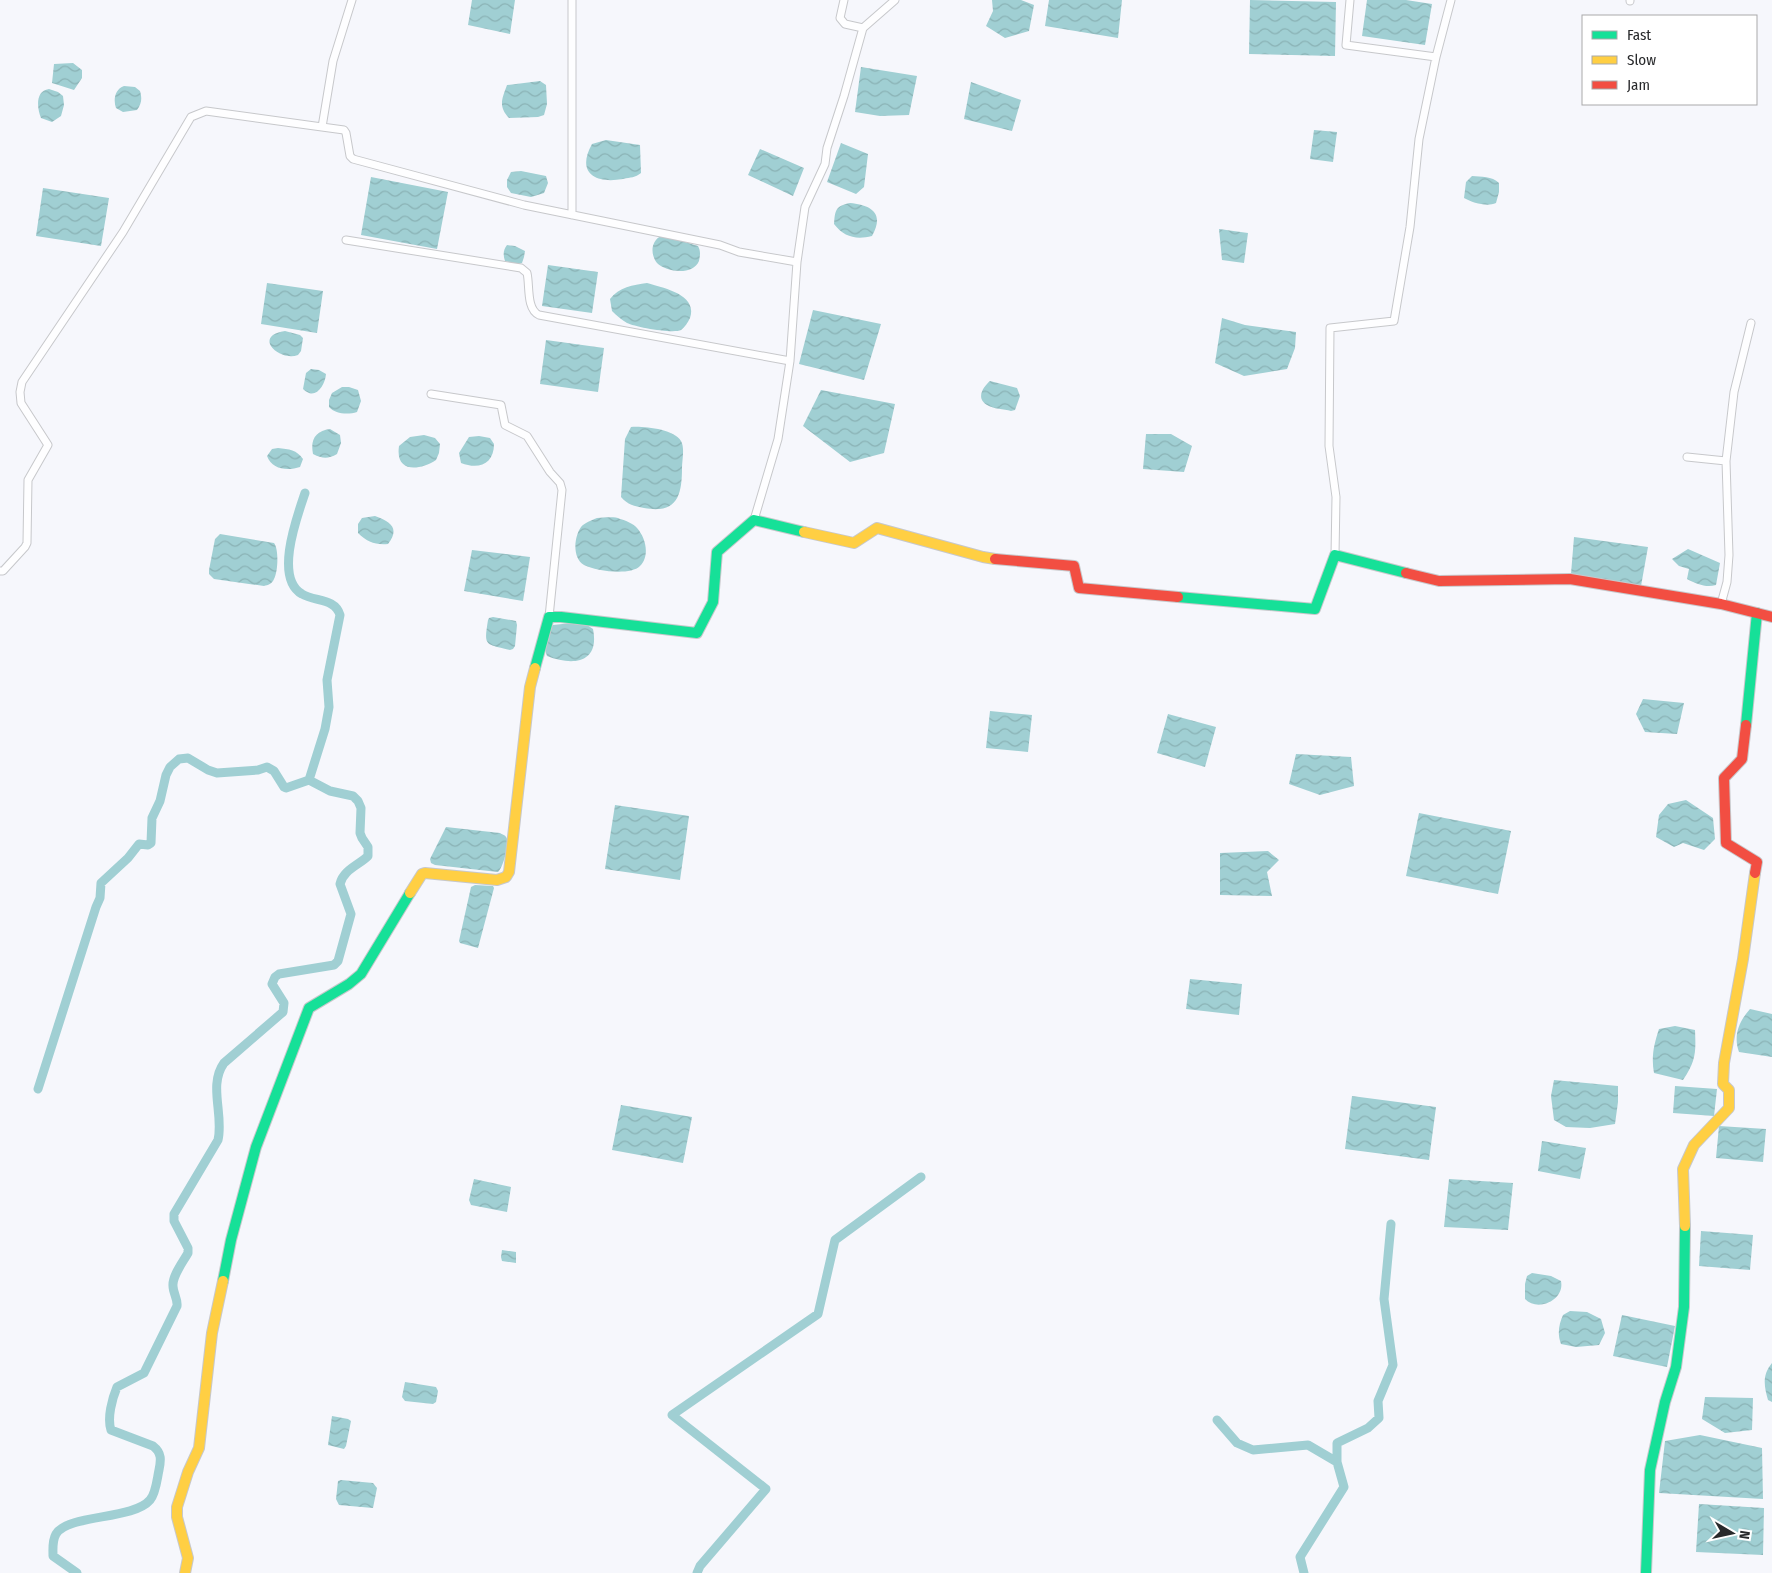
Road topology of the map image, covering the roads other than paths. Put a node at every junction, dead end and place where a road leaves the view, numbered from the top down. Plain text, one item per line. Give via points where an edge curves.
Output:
1 (352, 0) edge
2 (572, 0) edge
3 (844, 0) edge
4 (895, 0) edge
5 (1350, 0) edge
6 (1451, 0) edge
7 (863, 28) junction
8 (1436, 57) junction
9 (322, 127) junction
10 (572, 215) junction
11 (346, 240) dead end
12 (797, 262) junction
13 (1751, 323) dead end
14 (790, 361) junction
15 (431, 394) dead end
16 (1687, 457) dead end
17 (1726, 461) junction
18 (754, 520) junction
19 (1335, 555) junction
20 (0, 571) edge
21 (1721, 604) junction
22 (1757, 613) junction
23 (549, 617) junction
24 (1772, 617) edge
25 (185, 1573) edge
26 (1646, 1573) edge

1 - 9 street via 333,61
2 - 10 street
3 - 7 street via 840,18 845,24
4 - 7 street
5 - 8 street via 1346,45
6 - 8 street
7 - 12 street via 825,164 805,206
8 - 19 street via 1419,139 1410,227 1394,322 1330,328 1329,446 1336,497
9 - 10 street via 344,130 353,159
9 - 20 street via 206,111 191,117 123,232 22,382 21,403 48,445 28,480 27,542
10 - 12 street
11 - 14 street via 521,268 527,273 531,306 539,315
12 - 14 street
13 - 17 street via 1734,392
14 - 18 street via 778,439
15 - 23 street via 500,405 505,425 526,436 560,483 562,490
16 - 17 street
17 - 21 street via 1729,555
18 - 19 street via 854,543 877,528 983,557 1074,566 1079,588 1315,609
18 - 23 street via 717,552 713,602 697,633
19 - 21 street via 1439,581 1570,579
21 - 22 street
22 - 24 street
22 - 26 street via 1742,758 1724,778 1726,843 1757,862 1724,1063 1723,1084 1729,1090 1730,1108 1694,1145 1683,1169 1684,1308 1676,1367 1650,1470
23 - 25 street via 530,687 510,872 497,880 422,874 362,974 352,984 309,1008 256,1147 231,1240 212,1333 199,1448 177,1507 188,1558

